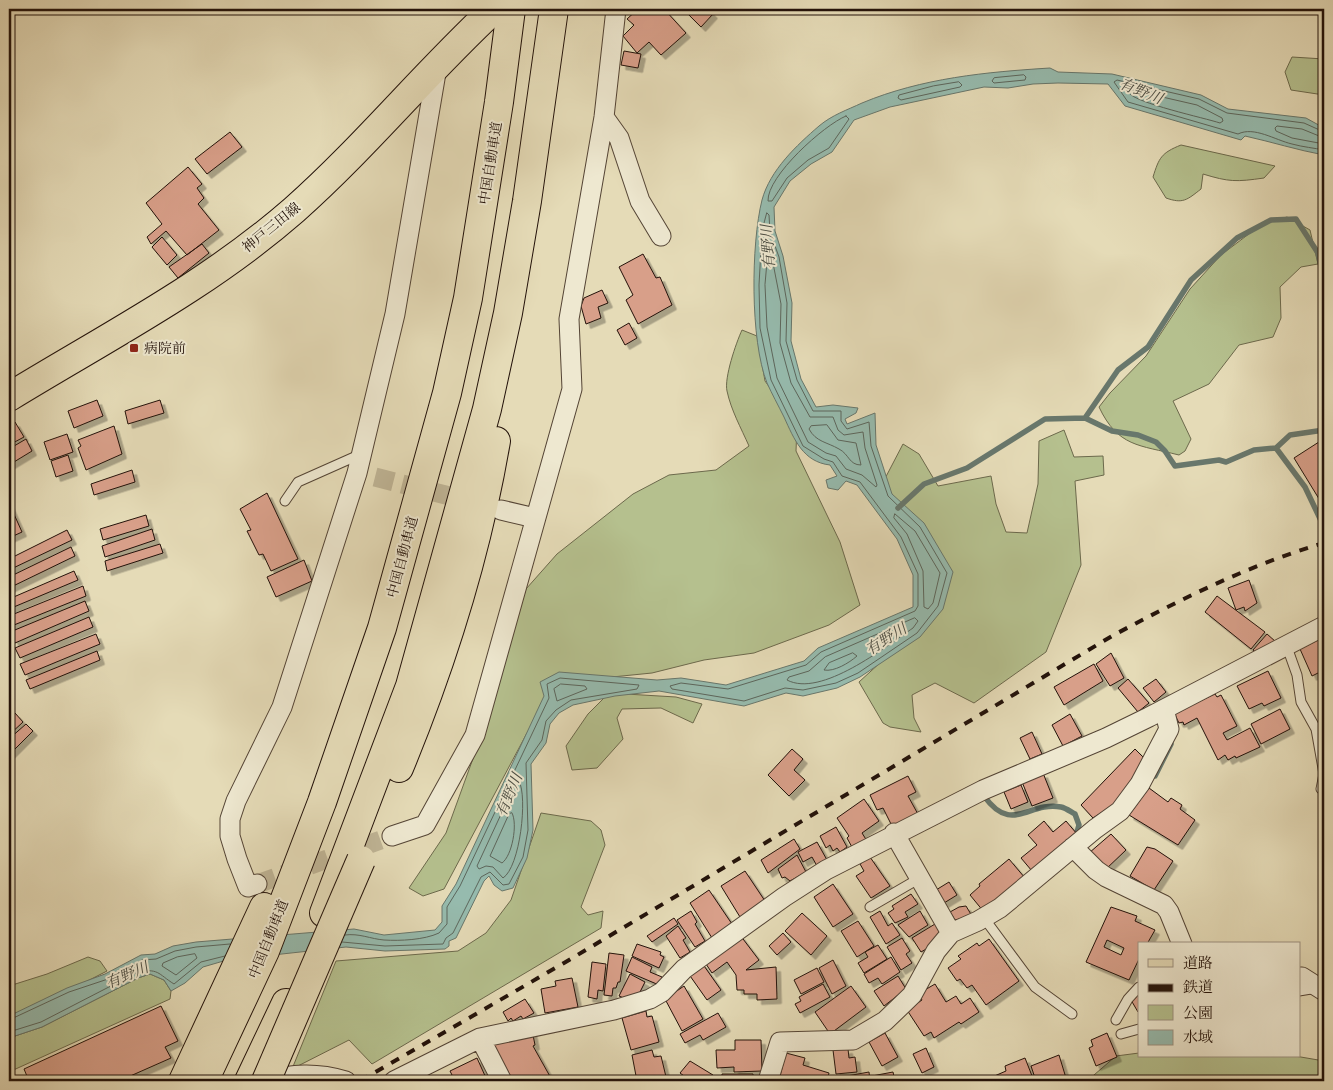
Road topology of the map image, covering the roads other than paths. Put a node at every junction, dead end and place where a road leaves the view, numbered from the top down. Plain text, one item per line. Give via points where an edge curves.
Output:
1 (554, 9) edge
2 (616, 9) edge
3 (505, 15) edge
4 (437, 67) junction
5 (604, 117) junction
6 (661, 236) dead end
7 (9, 397) edge
8 (362, 454) junction
9 (285, 501) dead end
10 (501, 510) dead end
11 (535, 518) junction
12 (1324, 626) edge
13 (1287, 647) junction
14 (1164, 709) junction
15 (1321, 789) dead end
16 (894, 833) junction
17 (392, 836) tunnel mouth
18 (1073, 847) junction
19 (352, 863) junction
20 (920, 878) junction
21 (273, 885) junction
22 (870, 908) dead end
23 (984, 918) junction
24 (951, 933) junction
25 (1181, 942) edge
26 (1300, 977) edge
27 (1138, 988) edge
28 (1322, 989) edge
29 (1300, 991) edge
30 (1072, 1014) dead end
31 (1116, 1020) dead end
32 (1138, 1028) edge
33 (1122, 1034) dead end
34 (480, 1038) junction
35 (183, 1081) edge
36 (204, 1081) edge
37 (249, 1081) edge
38 (264, 1081) edge
39 (346, 1081) edge
40 (394, 1081) edge
41 (502, 1081) edge
42 (768, 1081) edge

1 - 19 main road via 527,201 517,317 492,461 467,570 418,721
2 - 5 street
3 - 4 main road, 神戸三田線
3 - 21 main road, 中国自動車道 via 486,192 468,298 447,393 382,628 322,802
4 - 7 main road, 神戸三田線 via 333,174 230,261 162,307
4 - 8 street via 395,314
5 - 6 street via 619,138 640,201
5 - 11 street via 569,319 572,389
8 - 9 lane via 298,482
8 - 21 street via 366,475 282,707 230,819 230,836 236,859 248,887
10 - 11 street
11 - 17 street via 474,735 425,824
12 - 13 street
13 - 14 street
13 - 15 lane via 1297,675 1301,702 1316,729 1324,774
14 - 16 street
14 - 18 street via 1169,729 1140,784 1120,811
16 - 20 street
16 - 34 street via 784,897 684,968 662,992 650,999 614,1010
18 - 23 street
18 - 25 street via 1106,877 1164,905
19 - 37 main road
19 - 38 main road, bridge
20 - 22 lane
20 - 24 street
21 - 35 main road
21 - 36 main road, 中国自動車道 via 265,951
23 - 24 street
23 - 30 lane via 1035,987
24 - 42 street via 936,951 912,995 885,1021 853,1040 780,1042
26 - 28 street
27 - 31 lane
28 - 29 lane
32 - 33 lane
34 - 40 street
34 - 41 street
38 - 39 street via 293,1074

